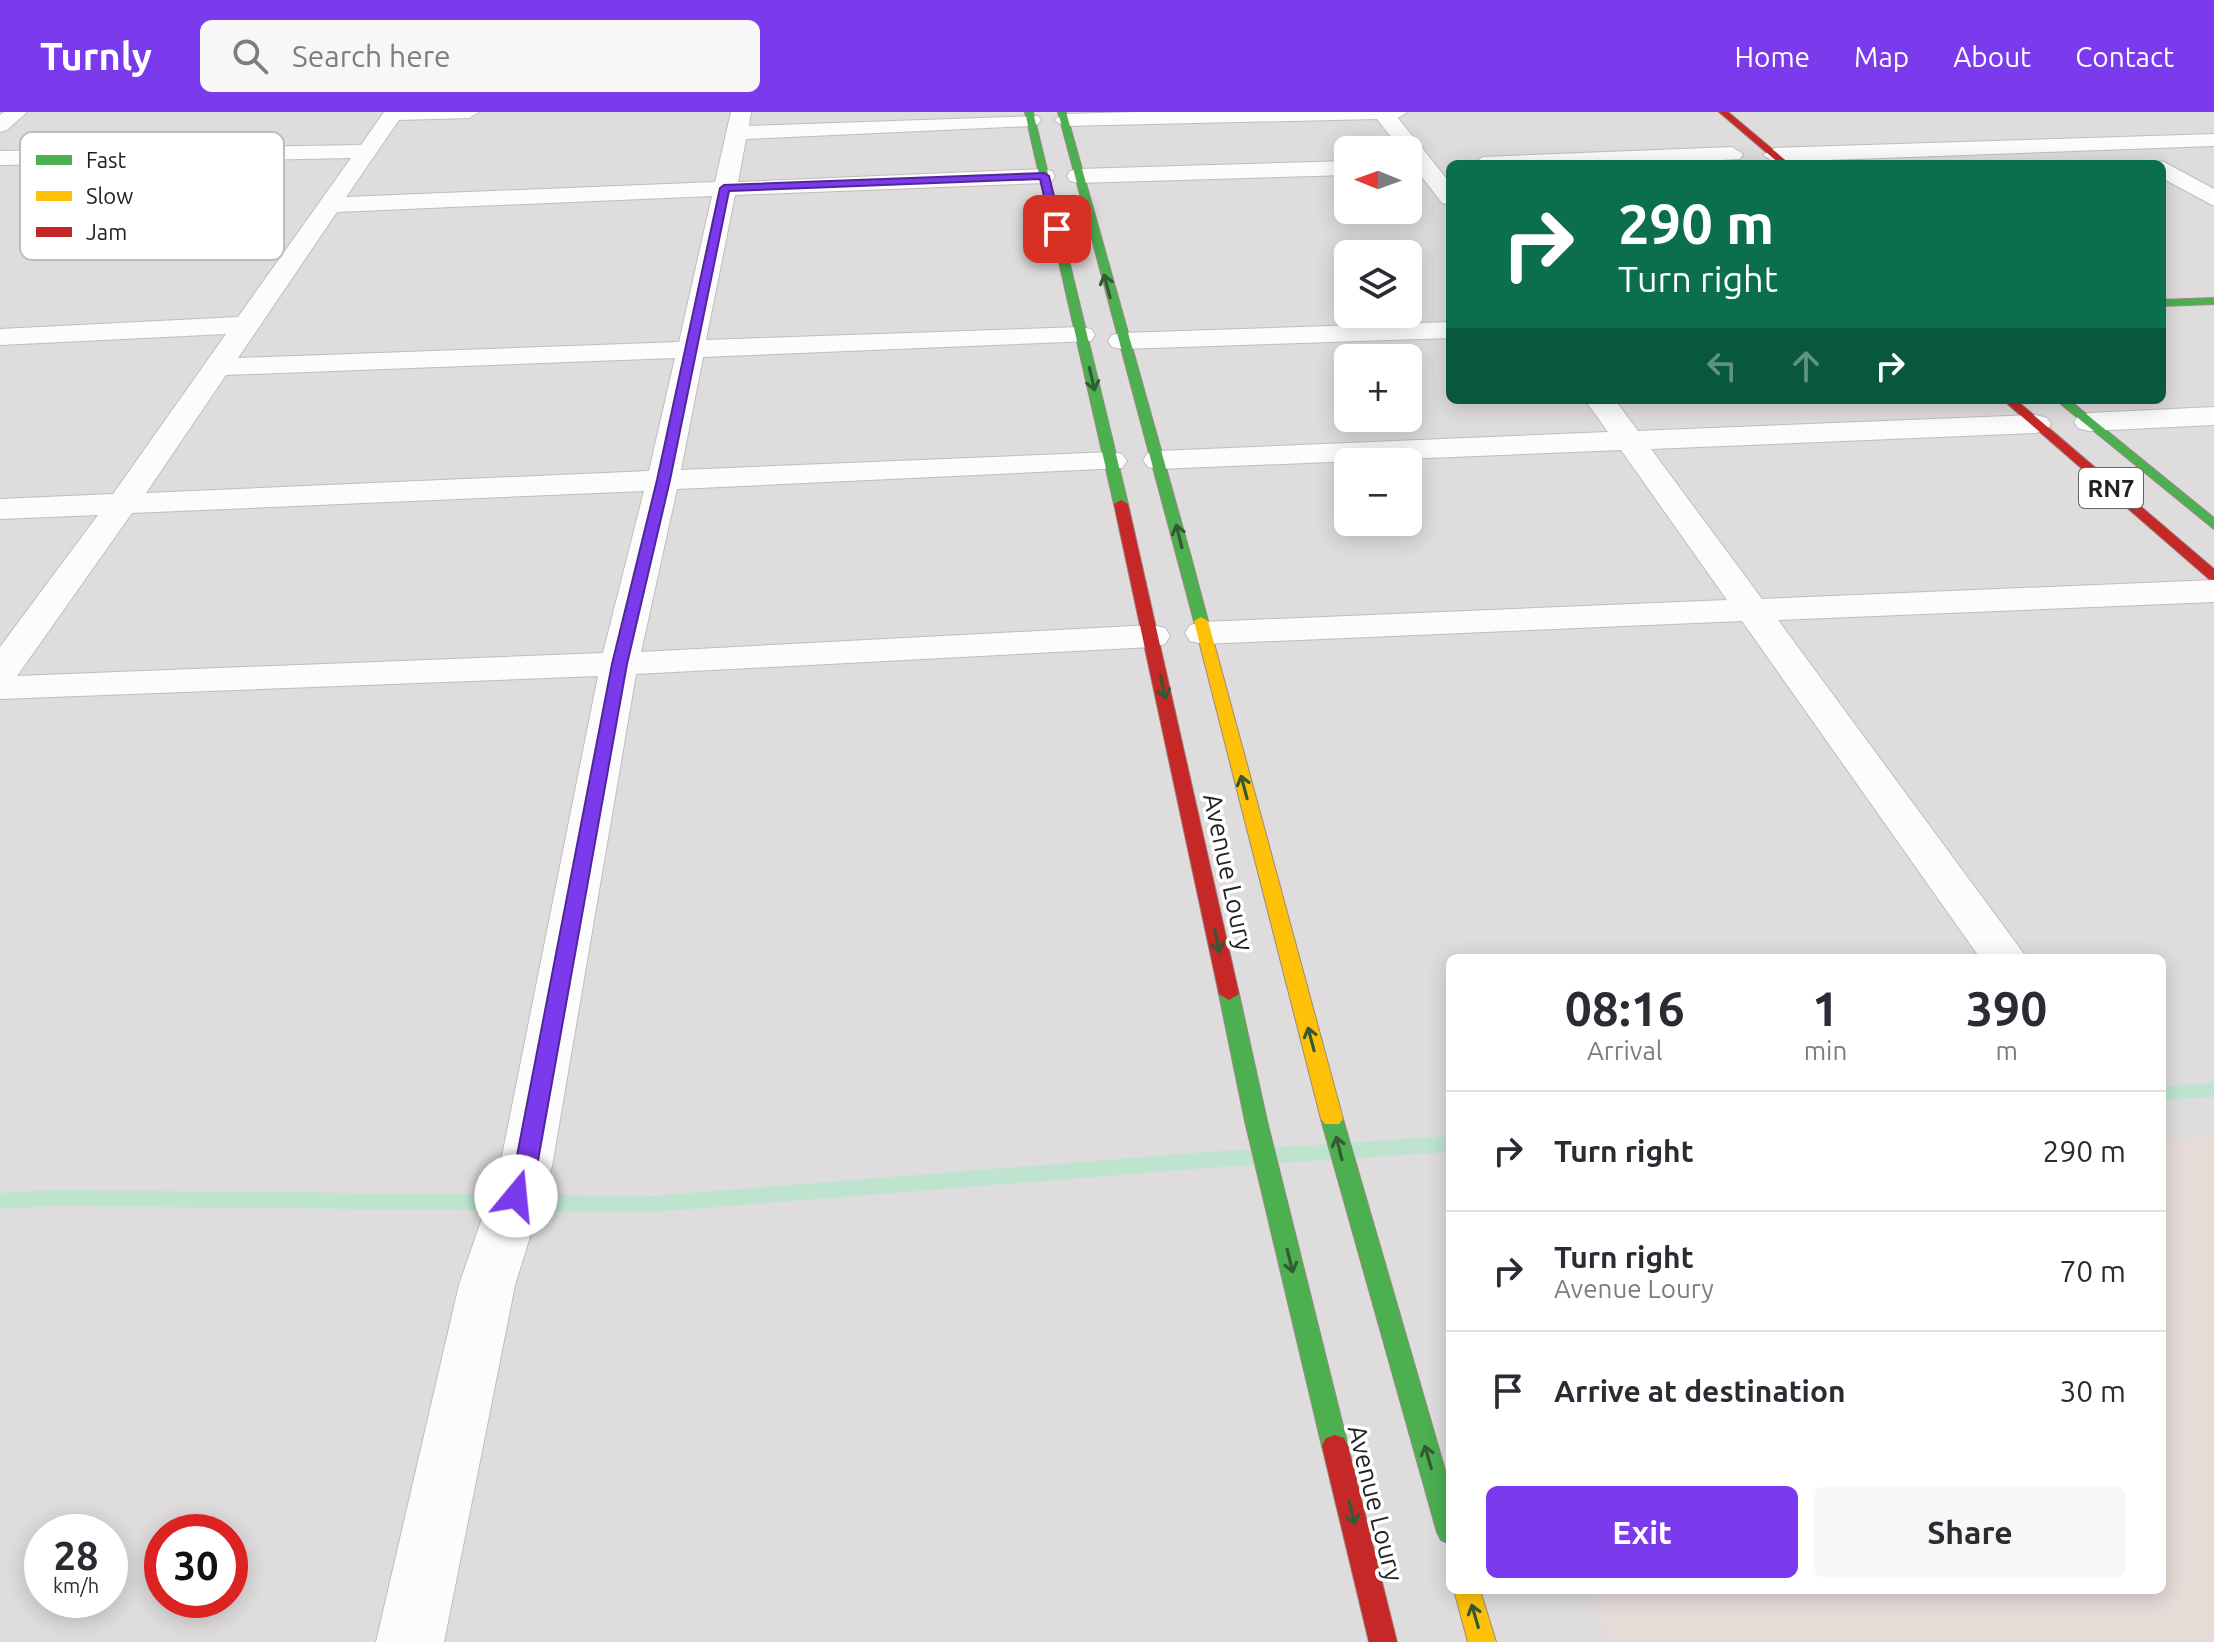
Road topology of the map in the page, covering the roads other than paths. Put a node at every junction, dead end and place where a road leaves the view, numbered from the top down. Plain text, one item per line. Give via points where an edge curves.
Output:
1 (17, 112) edge
2 (469, 112) edge
3 (1383, 112) edge
4 (1397, 112) edge
5 (1723, 112) edge
6 (393, 113) edge
7 (1030, 116) edge
8 (1063, 116) edge
9 (2081, 120) dead end
10 (739, 123) edge
11 (0, 126) edge
12 (1709, 133) dead end
13 (1398, 136) edge
14 (2214, 140) edge
15 (2122, 143) junction
16 (365, 151) junction
17 (284, 153) edge
18 (0, 158) edge
19 (20, 158) edge
20 (1738, 159) edge
21 (1780, 159) edge
22 (1687, 160) edge
23 (2150, 160) edge
24 (1446, 165) edge
25 (1422, 167) edge
26 (1334, 168) edge
27 (2166, 170) edge
28 (1422, 172) edge
29 (1044, 176) junction
30 (1078, 176) junction
31 (724, 188) junction
32 (1446, 194) edge
33 (2214, 199) edge
34 (330, 205) junction
35 (2214, 301) edge
36 (2166, 303) edge
37 (246, 325) junction
38 (1446, 330) edge
39 (1081, 335) junction
40 (0, 337) edge
41 (1122, 341) junction
42 (689, 349) junction
43 (215, 367) junction
44 (1603, 404) edge
45 (2014, 404) edge
46 (2067, 404) edge
47 (2214, 416) edge
48 (2089, 422) junction
49 (2036, 424) junction
50 (1627, 439) junction
51 (1159, 460) junction
52 (1111, 461) junction
53 (663, 480) junction
54 (123, 503) junction
55 (0, 509) edge
56 (2214, 525) edge
57 (2214, 576) edge
58 (2214, 591) edge
59 (1750, 609) junction
60 (1203, 633) junction
61 (1152, 636) junction
62 (619, 664) junction
63 (0, 673) edge
64 (0, 688) edge
65 (2001, 954) edge
66 (1446, 1518) edge
67 (1468, 1594) edge
68 (410, 1642) edge
69 (1383, 1642) edge
70 (1482, 1642) edge

1 - 11 street
2 - 6 street
3 - 4 street
3 - 8 street
3 - 13 street
5 - 21 main road
6 - 16 street
7 - 10 street
7 - 29 main road, Avenue Loury
8 - 30 main road, Avenue Loury
9 - 15 street
10 - 31 street
12 - 20 main road
14 - 15 street
15 - 21 street
15 - 23 street
16 - 17 street
16 - 34 street
18 - 19 street
20 - 22 street
24 - 25 street
26 - 30 street
27 - 33 street
28 - 32 street
29 - 31 street
29 - 39 main road, Avenue Loury
41 -> 30 main road, Avenue Loury
31 - 34 street
31 - 42 street
34 - 37 street
35 - 36 main road
37 - 40 street
37 - 43 street
38 - 41 street
39 - 42 street
39 -> 52 main road, Avenue Loury
41 - 51 main road, Avenue Loury
42 - 43 street
42 - 53 street
43 - 54 street
44 - 50 street
45 - 49 main road, RN7
46 - 48 main road, RN7
47 - 48 street
48 - 56 main road, RN7
49 - 50 street
49 - 57 main road, RN7
50 - 51 street
50 - 59 street
60 -> 51 main road, Avenue Loury
52 - 53 street
52 - 61 main road, Avenue Loury
53 - 54 street
53 - 62 street
54 - 55 street
54 - 63 street
58 - 59 street
59 - 60 street
59 - 65 street
66 -> 60 main road, Avenue Loury via 1348,1181
61 - 62 street
61 -> 69 main road, Avenue Loury via 1256,1121
62 - 64 street
62 - 68 street via 526,1166 487,1285
70 -> 67 main road

